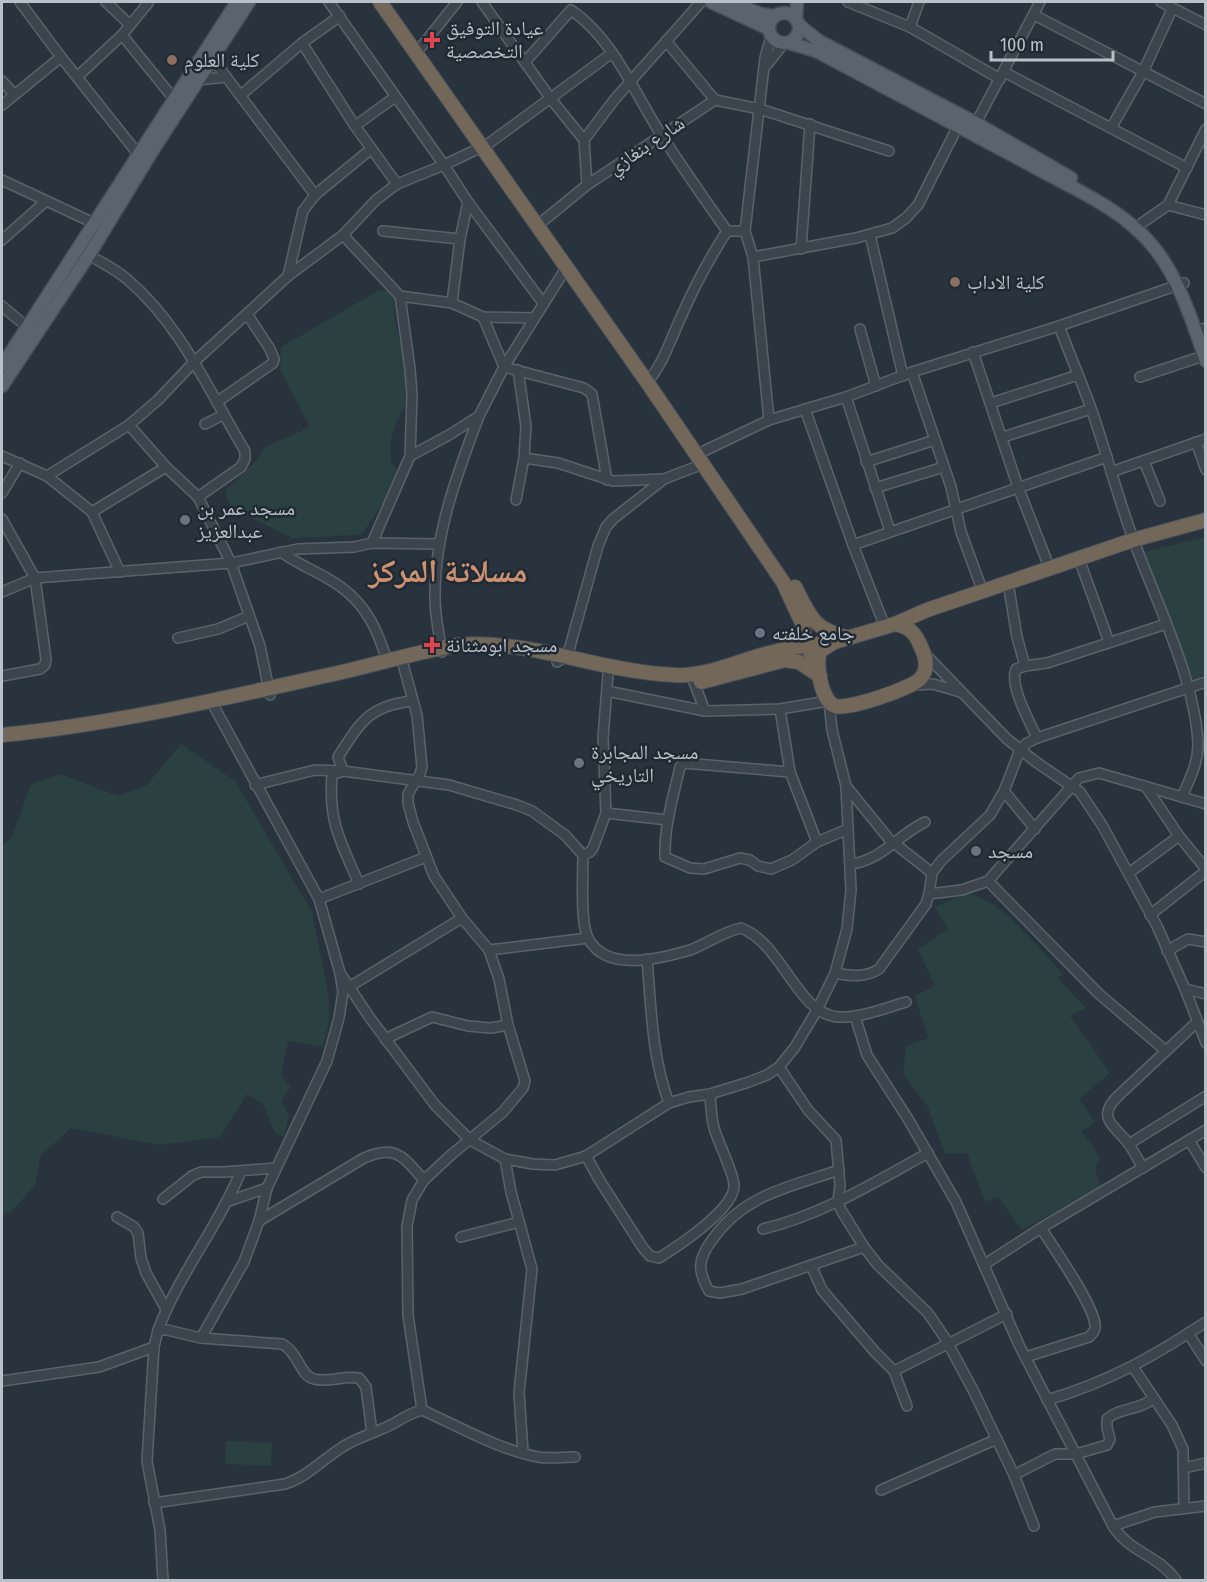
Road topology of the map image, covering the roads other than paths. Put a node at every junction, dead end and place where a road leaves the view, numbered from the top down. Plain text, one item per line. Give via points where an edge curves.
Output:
1 (20, 2) edge
2 (106, 2) edge
3 (148, 2) edge
4 (237, 2) edge
5 (249, 2) edge
6 (329, 2) edge
7 (380, 2) edge
8 (391, 2) edge
9 (457, 2) edge
10 (482, 2) edge
11 (563, 2) edge
12 (701, 2) edge
13 (711, 2) edge
14 (731, 2) edge
15 (797, 2) edge
16 (848, 2) edge
17 (919, 2) edge
18 (1041, 2) edge
19 (1161, 2) edge
20 (1173, 9) junction
21 (571, 10) junction
22 (781, 10) edge
23 (1034, 15) junction
24 (340, 16) junction
25 (798, 21) junction
26 (130, 25) junction
27 (1206, 25) edge
28 (910, 27) junction
29 (770, 33) junction
30 (122, 35) junction
31 (666, 41) junction
32 (302, 43) junction
33 (787, 43) junction
34 (421, 47) junction
35 (612, 53) junction
36 (61, 57) junction
37 (212, 58) junction
38 (525, 62) junction
39 (766, 66) junction
40 (1143, 72) junction
41 (1002, 75) junction
42 (226, 76) junction
43 (76, 77) junction
44 (198, 80) junction
45 (2, 81) edge
46 (630, 82) junction
47 (14, 94) junction
48 (242, 95) junction
49 (395, 97) junction
50 (174, 99) junction
51 (551, 99) junction
52 (715, 100) junction
53 (1206, 104) edge
54 (2, 105) edge
55 (760, 109) junction
56 (960, 122) junction
57 (976, 123) junction
58 (810, 124) junction
59 (355, 126) junction
60 (1111, 128) junction
61 (1206, 129) edge
62 (661, 135) junction
63 (584, 140) junction
64 (485, 145) junction
65 (371, 149) junction
66 (889, 151) dead end
67 (138, 154) junction
68 (444, 165) junction
69 (1187, 168) junction
70 (2, 180) edge
71 (397, 184) junction
72 (587, 185) junction
73 (315, 195) junction
74 (46, 201) junction
75 (468, 202) junction
76 (1168, 205) junction
77 (1206, 216) edge
78 (543, 221) junction
79 (1142, 223) junction
80 (99, 226) junction
81 (383, 231) dead end
82 (727, 231) junction
83 (745, 231) junction
84 (343, 235) junction
85 (870, 235) junction
86 (460, 239) junction
87 (2, 240) edge
88 (801, 249) junction
89 (89, 255) junction
90 (753, 257) junction
91 (566, 268) junction
92 (288, 276) junction
93 (1180, 284) junction
94 (400, 296) junction
95 (452, 303) junction
96 (543, 303) junction
97 (2, 306) edge
98 (247, 314) junction
99 (483, 317) junction
100 (534, 318) junction
101 (1059, 326) junction
102 (27, 327) junction
103 (860, 329) dead end
104 (1204, 332) edge
105 (974, 352) junction
106 (1205, 357) edge
107 (194, 362) junction
108 (2, 366) edge
109 (504, 367) junction
110 (518, 370) junction
111 (907, 374) junction
112 (1078, 375) junction
113 (1140, 377) dead end
114 (650, 380) junction
115 (2, 386) edge
116 (876, 386) junction
117 (846, 397) junction
118 (217, 402) junction
119 (991, 403) junction
120 (805, 409) junction
121 (1091, 409) junction
122 (223, 415) junction
123 (479, 416) junction
124 (769, 420) junction
125 (205, 424) dead end
126 (129, 425) junction
127 (1003, 437) junction
128 (1206, 439) edge
129 (934, 440) junction
130 (1196, 442) junction
131 (2, 456) edge
132 (410, 456) junction
133 (1107, 457) junction
134 (524, 458) junction
135 (703, 458) junction
136 (1144, 461) junction
137 (867, 462) junction
138 (20, 463) junction
139 (166, 467) junction
140 (944, 467) junction
141 (1206, 470) edge
142 (1111, 472) junction
143 (47, 476) junction
144 (664, 479) junction
145 (607, 480) junction
146 (1018, 487) junction
147 (875, 488) junction
148 (2, 493) edge
149 (198, 496) junction
150 (516, 500) dead end
151 (1160, 501) dead end
152 (957, 510) junction
153 (740, 512) junction
154 (92, 513) junction
155 (2, 519) edge
156 (1206, 520) edge
157 (890, 531) junction
158 (1133, 540) junction
159 (372, 543) junction
160 (439, 544) junction
161 (853, 544) junction
162 (281, 552) junction
163 (1079, 559) junction
164 (231, 563) junction
165 (1050, 569) junction
166 (120, 572) junction
167 (35, 578) junction
168 (1008, 583) junction
169 (2, 592) edge
170 (983, 592) junction
171 (927, 610) junction
172 (249, 616) junction
173 (1166, 624) junction
174 (890, 626) junction
175 (915, 633) junction
176 (178, 638) dead end
177 (849, 638) junction
178 (834, 642) junction
179 (1109, 642) junction
180 (806, 645) junction
181 (442, 651) junction
182 (924, 652) junction
183 (561, 659) junction
184 (387, 661) junction
185 (403, 664) junction
186 (1024, 666) junction
187 (818, 670) junction
188 (608, 674) junction
189 (2, 676) edge
190 (693, 679) junction
191 (1206, 682) edge
192 (913, 685) junction
193 (1188, 687) junction
194 (269, 691) junction
195 (607, 691) junction
196 (962, 693) junction
197 (412, 701) junction
198 (829, 701) junction
199 (213, 705) junction
200 (780, 709) junction
201 (705, 711) junction
202 (2, 735) edge
203 (1037, 738) junction
204 (2, 745) edge
205 (1020, 750) junction
206 (1201, 763) edge
207 (343, 771) junction
208 (790, 772) junction
209 (417, 780) junction
210 (255, 785) junction
211 (1071, 785) junction
212 (846, 786) junction
213 (1146, 787) junction
214 (1005, 791) junction
215 (1182, 797) junction
216 (1206, 804) edge
217 (606, 813) junction
218 (668, 820) junction
219 (925, 822) dead end
220 (848, 829) junction
221 (1035, 829) junction
222 (1179, 836) junction
223 (817, 842) junction
224 (893, 842) junction
225 (583, 855) junction
226 (426, 857) junction
227 (850, 864) junction
228 (1206, 870) edge
229 (932, 873) junction
230 (1129, 873) junction
231 (988, 881) junction
232 (359, 884) junction
233 (929, 894) junction
234 (319, 899) junction
235 (1150, 915) junction
236 (462, 918) junction
237 (588, 938) junction
238 (1206, 942) edge
239 (489, 950) junction
240 (1167, 951) junction
241 (647, 959) junction
242 (340, 973) junction
243 (835, 973) junction
244 (349, 987) junction
245 (1185, 989) junction
246 (1206, 994) edge
247 (906, 1002) dead end
248 (817, 1010) junction
249 (855, 1016) junction
250 (1197, 1022) junction
251 (508, 1025) junction
252 (385, 1039) junction
253 (1206, 1043) edge
254 (1166, 1052) junction
255 (778, 1067) junction
256 (710, 1094) junction
257 (1206, 1096) edge
258 (669, 1103) junction
259 (1206, 1130) edge
260 (470, 1140) junction
261 (1189, 1140) junction
262 (1129, 1144) junction
263 (928, 1153) junction
264 (586, 1156) junction
265 (505, 1159) junction
266 (276, 1168) junction
267 (1143, 1168) junction
268 (1206, 1168) edge
269 (839, 1170) junction
270 (241, 1171) junction
271 (424, 1180) junction
272 (267, 1188) junction
273 (163, 1199) dead end
274 (229, 1201) junction
275 (838, 1202) junction
276 (117, 1217) dead end
277 (259, 1221) junction
278 (519, 1222) junction
279 (763, 1228) dead end
280 (1041, 1228) junction
281 (461, 1236) dead end
282 (864, 1247) junction
283 (985, 1264) junction
284 (810, 1265) junction
285 (166, 1308) junction
286 (1007, 1314) junction
287 (1206, 1322) edge
288 (158, 1330) junction
289 (1188, 1333) junction
290 (201, 1338) junction
291 (948, 1345) junction
292 (154, 1347) junction
293 (1026, 1357) junction
294 (1206, 1361) edge
295 (1133, 1367) junction
296 (894, 1371) junction
297 (2, 1381) edge
298 (1154, 1398) junction
299 (1047, 1400) junction
300 (907, 1406) dead end
301 (422, 1410) junction
302 (372, 1433) junction
303 (997, 1439) junction
304 (523, 1452) junction
305 (1076, 1455) junction
306 (575, 1457) dead end
307 (1206, 1463) edge
308 (1184, 1468) junction
309 (1014, 1475) junction
310 (880, 1490) dead end
311 (154, 1503) junction
312 (1206, 1506) edge
313 (1184, 1508) junction
314 (1034, 1526) dead end
315 (1113, 1526) junction
316 (163, 1581) edge
317 (1176, 1581) edge

1 - 36 street
2 - 26 street
3 - 26 street
4 - 50 main road
5 - 37 main road
6 - 24 street
7 - 64 highway
8 - 34 highway
9 - 34 street
10 - 38 street
11 - 21 street
12 - 31 street
13 - 29 main road
14 - 22 main road via 761,14
15 - 25 main road
16 - 28 street
17 - 28 street
18 - 23 street
19 - 20 street
20 - 27 street
20 - 40 street
21 - 35 street via 598,32
21 - 38 street
22 - 25 main road
22 - 29 main road via 770,22
23 - 40 street
23 - 41 street
24 - 32 street
24 - 49 street
25 - 33 main road via 798,33
25 - 56 main road via 819,41
26 - 30 street
28 - 41 street
29 - 33 main road via 778,42
29 - 39 street
30 - 43 street
30 - 50 street
31 - 46 street
31 - 52 street
32 - 48 street
32 - 59 street
33 - 39 street
33 - 56 main road via 816,51
34 - 64 highway
35 - 46 street
35 - 51 street
36 - 43 street
36 - 47 street
37 - 42 street
37 - 44 main road
38 - 51 street
39 - 55 street
40 - 53 street
40 - 60 street
41 - 57 street
41 - 60 street
42 - 44 street
42 - 48 street
43 - 67 street
44 - 80 main road
45 - 47 street
46 - 62 street
46 - 63 street
47 - 54 street
48 - 73 street
49 - 59 street
49 - 68 street
50 - 67 main road
51 - 63 street
51 - 64 street
52 - 55 street
52 - 62 street, شارع بنغازي
55 - 58 street
55 - 83 street
56 - 57 main road
56 - 85 street via 918,205 892,228
56 - 93 main road via 1127,221 1156,250
57 - 79 main road
58 - 66 street
58 - 88 street
59 - 65 street
60 - 69 street
61 - 69 street
62 - 72 street, شارع بنغازي
62 - 82 street
63 - 72 street
64 - 68 street
64 - 78 highway
64 - 91 highway
65 - 71 street
65 - 73 street
67 - 80 main road
68 - 71 street
68 - 75 street
69 - 76 street
70 - 74 street
71 - 84 street
72 - 78 street, شارع بنغازي
73 - 92 street via 300,217
74 - 80 street
74 - 87 street
75 - 86 street
75 - 96 street
76 - 77 street
76 - 79 street
78 - 114 highway
79 - 93 main road via 1162,245
80 - 89 main road
80 - 102 main road
81 - 86 street
82 - 83 street
82 - 114 street via 696,282
83 - 90 street
84 - 92 street
84 - 94 street
85 - 88 street
85 - 111 street
86 - 95 street
88 - 90 street
89 - 107 street via 127,279 157,309
89 - 115 main road
90 - 124 street
91 - 96 street
91 - 114 highway
92 - 98 street
93 - 101 street
93 - 104 main road
93 - 106 main road
94 - 95 street
94 - 132 street via 411,377
95 - 99 street
96 - 100 street
97 - 102 street
98 - 107 street
98 - 118 street via 274,355 273,363
99 - 100 street
99 - 109 street
100 - 109 street
101 - 105 street
101 - 112 street
102 - 108 main road
103 - 116 street
105 - 111 street
105 - 119 street
106 - 113 street
107 - 118 street
107 - 126 street
109 - 110 street
109 - 123 street
110 - 134 street via 526,426
110 - 145 street via 584,388 592,394
111 - 116 street
111 - 129 street
112 - 119 street
112 - 121 street
114 - 135 highway
116 - 117 street
117 - 120 street
117 - 137 street
118 - 122 street
119 - 127 street
120 - 124 street
120 - 161 street
121 - 127 street
121 - 133 street
122 - 125 street
122 - 149 street via 245,459 241,467
123 - 132 street
123 - 160 street
124 - 135 street
126 - 139 street
126 - 143 street
127 - 146 street
128 - 130 street
129 - 137 street
129 - 140 street
130 - 136 street
130 - 141 street
131 - 138 street
132 - 159 street
133 - 142 street
133 - 146 street
134 - 145 street via 558,463
134 - 150 street
135 - 144 street
135 - 153 highway
136 - 142 street
136 - 151 street
137 - 147 street
138 - 143 street
138 - 148 street
139 - 149 street
139 - 154 street
140 - 147 street
140 - 152 street
142 - 158 street
143 - 154 street
144 - 145 street
144 - 183 street via 606,526 571,644
146 - 152 street
146 - 165 street
147 - 157 street
149 - 164 street
152 - 157 street
152 - 170 street
153 - 177 highway via 790,578 816,623 825,631
153 - 180 highway via 783,582 802,622
154 - 166 street
155 - 167 street
156 - 158 highway
157 - 161 street
158 - 163 highway
158 - 173 street
159 - 160 street
159 - 162 street
160 - 181 street via 435,600
161 - 174 street
162 - 164 street
162 - 184 street via 341,587 366,610
163 - 165 highway
163 - 179 street
164 - 166 street
164 - 172 street
165 - 168 highway
166 - 167 street
167 - 169 street
167 - 189 street via 46,663 40,669
168 - 170 highway
168 - 186 street
170 - 171 highway
171 - 174 highway
171 - 175 highway
172 - 176 street via 218,629
172 - 194 street
173 - 179 street
173 - 193 street
174 - 175 highway via 903,626
174 - 177 highway
175 - 182 highway
177 - 178 highway
178 - 180 highway
178 - 187 highway via 820,651
179 - 186 street via 1047,663
180 - 187 highway
180 - 190 highway
181 - 183 highway via 486,643
181 - 184 highway
181 - 185 highway
182 - 192 highway via 925,671
182 - 196 street
183 - 188 highway
183 - 190 highway
184 - 194 highway
185 - 194 highway
185 - 197 street
186 - 203 street via 1017,669 1014,678
187 - 190 highway via 785,660 723,678
187 - 198 highway
188 - 190 highway via 666,683
188 - 195 street
190 - 201 street
191 - 193 street
192 - 196 street via 933,684
192 - 198 highway via 842,707
193 - 203 street
193 - 206 street
194 - 199 highway
195 - 201 street
195 - 217 street via 603,738
196 - 205 street
197 - 207 street via 389,704 363,722 338,757
197 - 209 street via 422,766
198 - 200 street
198 - 212 street
199 - 202 highway
199 - 204 highway via 112,730
199 - 210 street
200 - 201 street
200 - 208 street
203 - 205 street
205 - 211 street
205 - 214 street
206 - 215 street
207 - 209 street
207 - 210 street via 315,770
207 - 232 street via 332,775 332,818
208 - 218 street via 684,763
208 - 223 street
209 - 225 street via 449,785 532,811 565,835
209 - 226 street via 408,794 408,803
210 - 234 street
211 - 213 street via 1093,773
211 - 221 street
211 - 230 street via 1102,825
212 - 220 street
212 - 224 street
213 - 215 street
213 - 222 street
214 - 221 street
214 - 229 street via 990,815
215 - 216 street
217 - 218 street
217 - 225 street via 593,849
218 - 223 street via 665,857 690,868 704,869 740,858 771,869
219 - 224 street
220 - 223 street
220 - 227 street
221 - 231 street
222 - 228 street
222 - 230 street
224 - 227 street via 867,861
224 - 229 street
225 - 237 street
226 - 232 street
226 - 236 street
227 - 243 street via 847,929
228 - 235 street
229 - 233 street
230 - 235 street
231 - 233 street via 962,890
231 - 254 street via 1099,994
232 - 234 street
233 - 243 street via 926,904 879,969 863,976
234 - 242 street
235 - 240 street
236 - 239 street
236 - 244 street
237 - 239 street
237 - 241 street via 608,957 622,961
238 - 240 street via 1188,939
239 - 251 street
240 - 245 street
241 - 248 street via 689,950 741,928 771,949
241 - 258 street via 655,1047
242 - 244 street
242 - 266 street via 342,1002 327,1061
243 - 248 street
244 - 252 street
245 - 246 street
245 - 250 street
247 - 249 street
248 - 249 street via 831,1016
248 - 255 street
249 - 263 street via 872,1064
250 - 253 street
250 - 254 street
251 - 252 street via 477,1027 432,1017
251 - 260 street via 525,1081 523,1088 503,1112
252 - 260 street via 435,1105
254 - 262 street via 1107,1110 1111,1125
255 - 256 street via 767,1075
255 - 269 street via 808,1110 836,1140
256 - 258 street
256 - 264 street via 714,1128 734,1185 731,1195 717,1214 659,1258 650,1256 643,1248
257 - 262 street
258 - 264 street
259 - 261 street
260 - 265 street
260 - 271 street
261 - 267 street
261 - 268 street
262 - 267 street
263 - 275 street
263 - 283 street
264 - 265 street via 555,1165
265 - 278 street
266 - 270 street
266 - 272 street
267 - 280 street
269 - 275 street
269 - 284 street via 746,1204 721,1227 706,1247 700,1265 708,1289 720,1293
270 - 273 street via 201,1172
270 - 274 street
271 - 277 street via 402,1156 378,1152
271 - 301 street via 412,1200 407,1234 408,1315
272 - 274 street
272 - 277 street
274 - 285 street
275 - 279 street
275 - 282 street
276 - 285 street via 138,1233 146,1273
277 - 290 street via 244,1262
278 - 281 street
278 - 304 street via 532,1269 519,1393
280 - 283 street
280 - 293 street via 1087,1303 1096,1326 1089,1337
282 - 284 street
282 - 291 street via 928,1313
283 - 286 street
284 - 296 street via 822,1290
285 - 288 street
286 - 291 street
286 - 293 street
287 - 289 street
288 - 290 street
288 - 292 street
289 - 294 street
289 - 295 street
290 - 302 street via 282,1344 297,1356 306,1376 328,1380 358,1378 366,1387
291 - 296 street
291 - 303 street
292 - 297 street via 99,1367
292 - 311 street via 147,1461
293 - 299 street
295 - 298 street
295 - 299 street via 1082,1390
296 - 300 street
298 - 305 street via 1145,1406 1110,1415 1106,1422 1109,1443
298 - 308 street via 1178,1436
299 - 305 street
301 - 302 street
301 - 304 street
302 - 311 street via 341,1448 298,1480
303 - 309 street
303 - 310 street
304 - 306 street via 548,1458
305 - 309 street via 1055,1454
305 - 315 street
307 - 308 street
308 - 313 street
309 - 314 street
311 - 316 street
312 - 313 street
313 - 315 street via 1155,1512
315 - 317 street via 1121,1539 1161,1563

